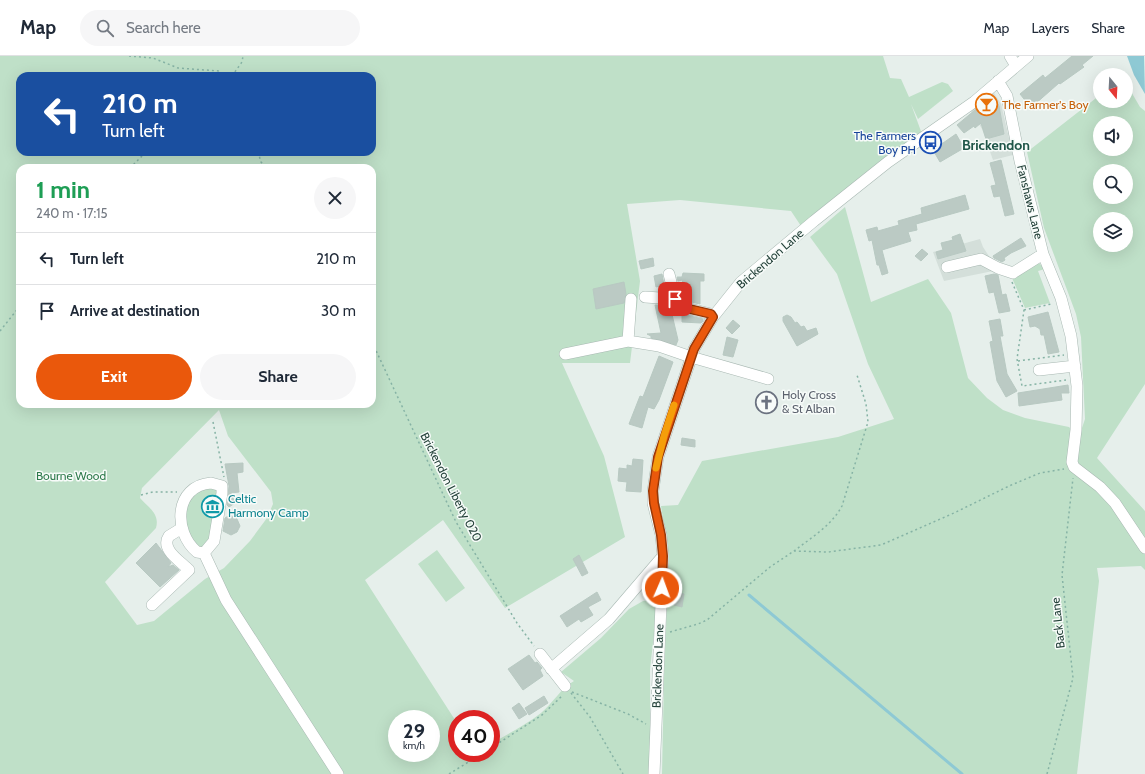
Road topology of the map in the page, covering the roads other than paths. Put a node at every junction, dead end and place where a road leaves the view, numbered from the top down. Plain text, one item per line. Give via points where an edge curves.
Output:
1 (1010, 56) edge
2 (1028, 56) edge
3 (1016, 66) junction
4 (998, 81) junction
5 (1043, 254) junction
6 (947, 267) dead end
7 (670, 274) dead end
8 (645, 297) dead end
9 (632, 299) dead end
10 (675, 299) junction
11 (713, 317) junction
12 (628, 341) junction
13 (565, 354) dead end
14 (691, 357) junction
15 (1075, 366) junction
16 (1039, 370) dead end
17 (768, 379) dead end
18 (182, 528) junction
19 (1145, 548) edge
20 (204, 553) junction
21 (663, 556) junction
22 (641, 583) junction
23 (662, 588) junction
24 (152, 605) dead end
25 (540, 654) road end
26 (551, 669) junction
27 (565, 690) road end
28 (338, 774) edge
29 (654, 774) edge

1 - 3 street
2 - 3 street, Brickendon Lane
3 - 4 street, Brickendon Lane
4 - 5 street, Fanshaws Lane via 1007,96
4 - 11 street, Brickendon Lane via 954,118 888,162 814,221 741,282
5 - 6 street, Fanshaws Lane via 1013,273 981,259
5 - 15 street, Fanshaws Lane via 1062,302 1071,336
7 - 10 street
8 - 10 street
9 - 12 street
10 - 11 street via 677,306 711,314
11 - 14 street, Brickendon Lane
12 - 13 street
12 - 14 street via 659,346
14 - 17 street
14 - 21 street, Brickendon Lane via 664,436 654,479 654,503
15 - 16 street
15 - 19 street, Fanshaws Lane via 1076,430 1072,455 1074,467 1100,486 1115,503
18 - 20 street via 194,549
18 - 20 street via 181,510 187,494 195,486 202,484 222,486 214,541
18 - 24 street via 169,536 166,544 168,550 189,570
20 - 28 street via 226,600
21 - 22 street
21 - 23 street, Brickendon Lane
22 - 23 street
22 - 26 street via 592,635
23 - 29 street, Brickendon Lane
25 - 26 street
26 - 27 street

